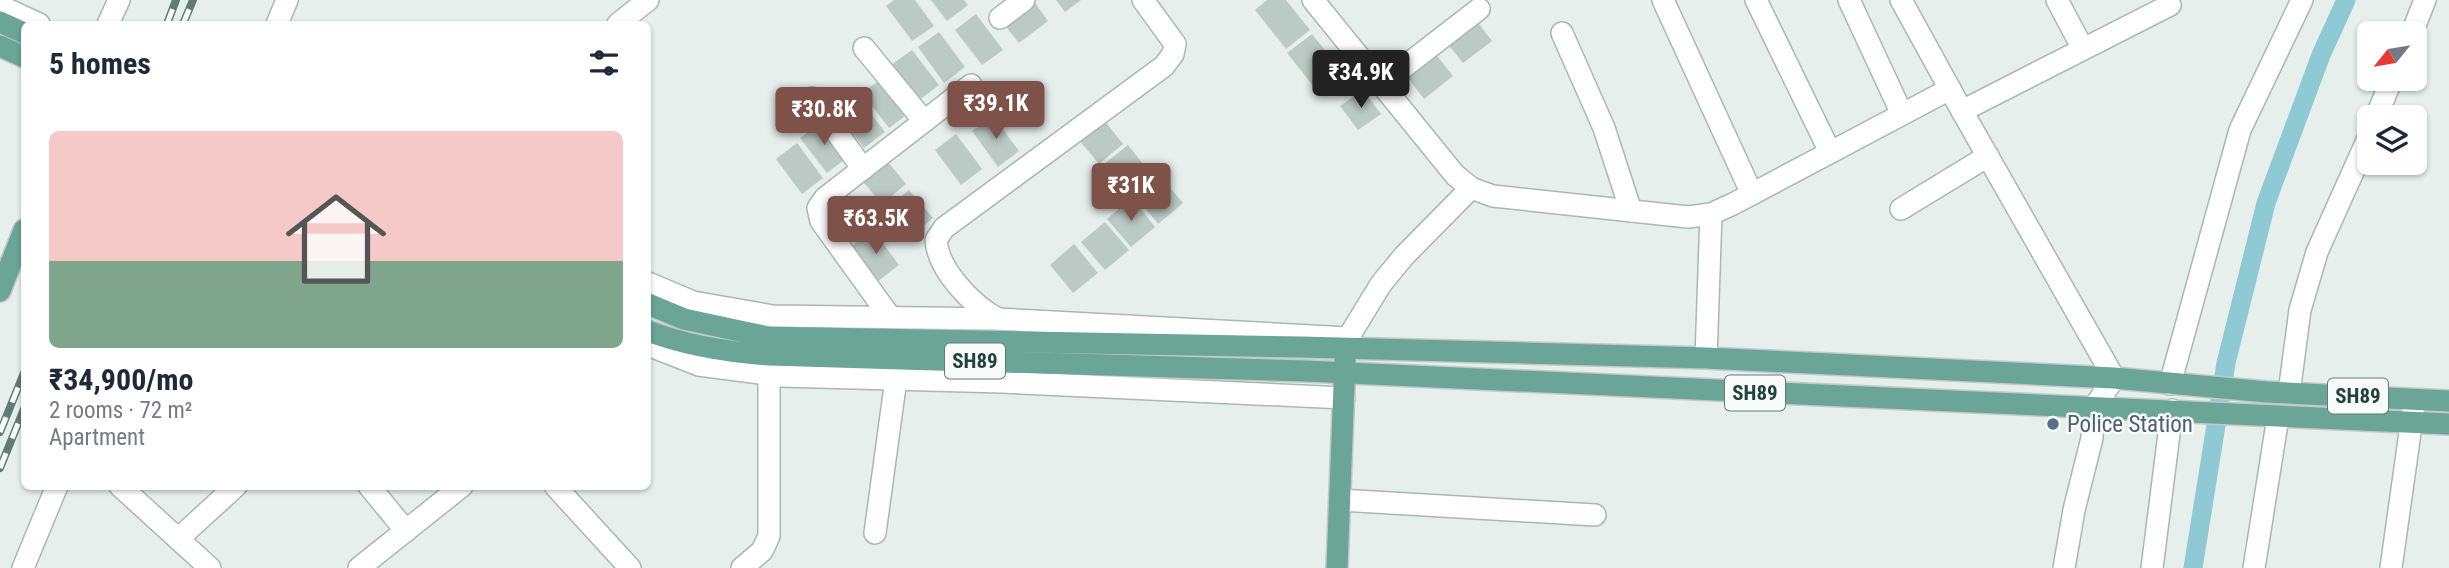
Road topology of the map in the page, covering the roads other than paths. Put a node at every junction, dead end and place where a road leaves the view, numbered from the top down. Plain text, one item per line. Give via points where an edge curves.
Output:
1 (119, 0) edge
2 (288, 0) edge
3 (648, 0) edge
4 (1024, 0) edge
5 (1143, 0) edge
6 (1313, 0) edge
7 (1662, 0) edge
8 (1756, 0) edge
9 (1849, 0) edge
10 (1901, 0) edge
11 (2057, 0) edge
12 (2302, 0) edge
13 (2426, 0) edge
14 (2170, 5) dead end
15 (0, 6) edge
16 (1479, 9) dead end
17 (1000, 18) dead end
18 (32, 21) edge
19 (109, 21) edge
20 (278, 21) edge
21 (622, 21) edge
22 (2417, 21) edge
23 (0, 22) edge
24 (21, 32) edge
25 (1562, 33) dead end
26 (0, 46) edge
27 (863, 48) dead end
28 (2083, 49) junction
29 (21, 56) edge
30 (0, 58) edge
31 (21, 68) edge
32 (1382, 84) junction
33 (971, 85) dead end
34 (1950, 89) junction
35 (813, 98) dead end
36 (1962, 111) junction
37 (1902, 114) junction
38 (924, 121) junction
39 (1830, 152) junction
40 (1988, 156) junction
41 (2357, 163) edge
42 (863, 169) junction
43 (1471, 188) junction
44 (1752, 194) junction
45 (1901, 209) dead end
46 (1631, 211) junction
47 (1711, 214) junction
48 (21, 238) edge
49 (651, 284) edge
50 (0, 291) edge
51 (651, 305) edge
52 (890, 317) junction
53 (998, 319) junction
54 (651, 332) edge
55 (1347, 343) junction
56 (651, 346) edge
57 (1706, 358) junction
58 (1344, 372) junction
59 (769, 374) junction
60 (2115, 378) junction
61 (896, 379) junction
62 (2169, 384) junction
63 (2289, 393) junction
64 (1344, 398) junction
65 (2415, 399) junction
66 (2449, 401) edge
67 (2093, 408) junction
68 (2172, 410) junction
69 (2275, 417) junction
70 (2411, 423) junction
71 (2449, 424) edge
72 (55, 490) edge
73 (124, 490) edge
74 (232, 490) edge
75 (372, 490) edge
76 (456, 490) edge
77 (559, 490) edge
78 (1340, 500) junction
79 (1595, 515) dead end
80 (405, 531) junction
81 (875, 533) dead end
82 (178, 539) junction
83 (372, 564) edge
84 (202, 566) edge
85 (23, 568) edge
86 (630, 568) edge
87 (742, 568) edge
88 (1337, 568) edge
89 (2064, 568) edge
90 (2152, 568) edge
91 (2254, 568) edge
92 (2391, 568) edge

1 - 19 street
2 - 20 street
3 - 21 street
4 - 17 street
5 - 53 street via 1175,44 1164,66 944,228 936,240 937,253 961,289
6 - 32 street
7 - 44 street
8 - 39 street
9 - 37 street
10 - 34 street
11 - 28 street
12 - 62 street via 2240,130
13 - 22 street
14 - 28 street
15 - 18 street
16 - 32 street
23 - 24 main road
25 - 46 street via 1605,128
26 - 29 main road
27 - 38 street
28 - 36 street
30 - 31 main road
32 - 43 street via 1455,175
33 - 38 street
34 - 36 street
34 - 37 street
35 - 42 street
36 - 40 street
37 - 39 street
38 - 42 street
39 - 44 street
40 - 45 street
40 - 60 street
41 - 63 street via 2317,252 2300,310
42 - 52 street via 818,208 821,221
43 - 46 street via 1493,196
43 - 55 street via 1381,284
44 - 47 street
46 - 47 street via 1688,217
47 - 57 street
48 - 50 main road
49 - 52 street via 692,302 773,316
51 - 55 main road, SH89 via 684,319 767,337 1302,347
52 - 53 street
53 - 55 street
54 - 58 main road, SH89 via 727,352 769,355
55 - 57 main road, SH89
55 - 58 main road
56 - 59 street via 699,365
57 - 60 main road, SH89
58 - 64 main road
58 - 67 main road, SH89
59 - 61 street
59 - 87 street via 769,536 762,551
60 - 62 main road, SH89
60 - 67 street
61 - 64 street
61 - 81 street
62 - 63 main road, SH89
63 - 65 main road, SH89
64 - 78 main road
65 - 66 main road, SH89
65 - 70 street
67 - 68 main road, SH89
67 - 89 street via 2092,438
68 - 69 main road, SH89
68 - 90 street
69 - 70 main road, SH89
69 - 91 street
70 - 71 main road, SH89
70 - 92 street
72 - 85 street
73 - 82 street
74 - 82 street
75 - 80 street
76 - 80 street
77 - 86 street
78 - 79 street
78 - 88 main road
80 - 83 street
82 - 84 street

